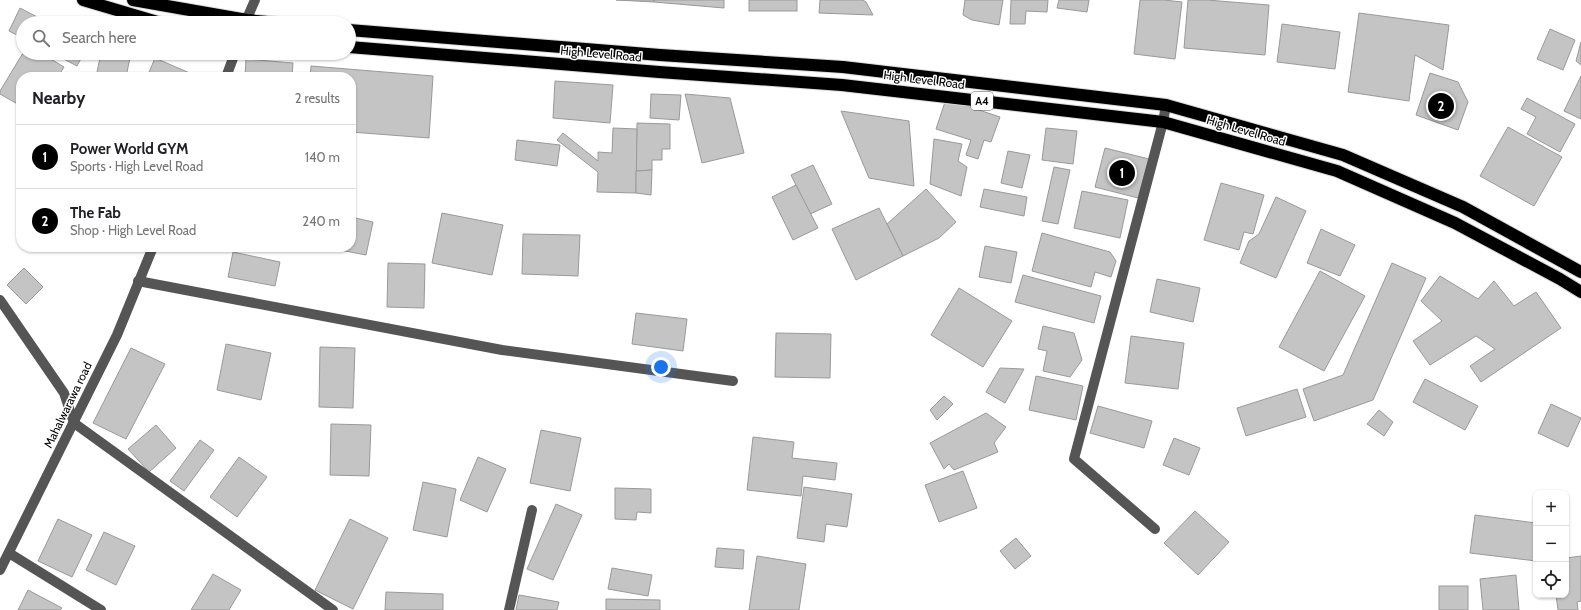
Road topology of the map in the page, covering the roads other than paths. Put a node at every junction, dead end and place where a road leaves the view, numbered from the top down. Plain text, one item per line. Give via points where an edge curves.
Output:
1 (83, 0) edge
2 (133, 0) edge
3 (255, 0) edge
4 (137, 16) edge
5 (219, 16) edge
6 (248, 16) edge
7 (356, 31) edge
8 (356, 48) edge
9 (232, 60) edge
10 (228, 72) edge
11 (1166, 105) junction
12 (1162, 122) junction
13 (151, 252) edge
14 (1581, 272) edge
15 (138, 281) junction
16 (1581, 292) edge
17 (0, 300) edge
18 (733, 381) dead end
19 (74, 423) junction
20 (532, 510) dead end
21 (1155, 529) dead end
22 (9, 553) junction
23 (0, 570) edge
24 (101, 610) edge
25 (333, 610) edge
26 (509, 610) edge

1 - 4 highway
2 - 5 highway
3 - 6 street
7 - 11 highway, High Level Road / A4 via 844,67
8 - 12 highway, High Level Road / A4 via 842,85
9 - 10 street
11 - 12 street
11 - 14 highway, High Level Road / A4 via 1343,154 1463,207
12 - 16 highway, High Level Road / A4 via 1337,171 1455,223
12 - 21 street via 1074,459
13 - 15 street, Mahalwarawa road
15 - 18 street via 502,350
15 - 19 street, Mahalwarawa road via 117,335
17 - 19 street via 64,393
19 - 22 street, Mahalwarawa road
19 - 25 street
20 - 26 street
22 - 23 street, Mahalwarawa road
22 - 24 street

